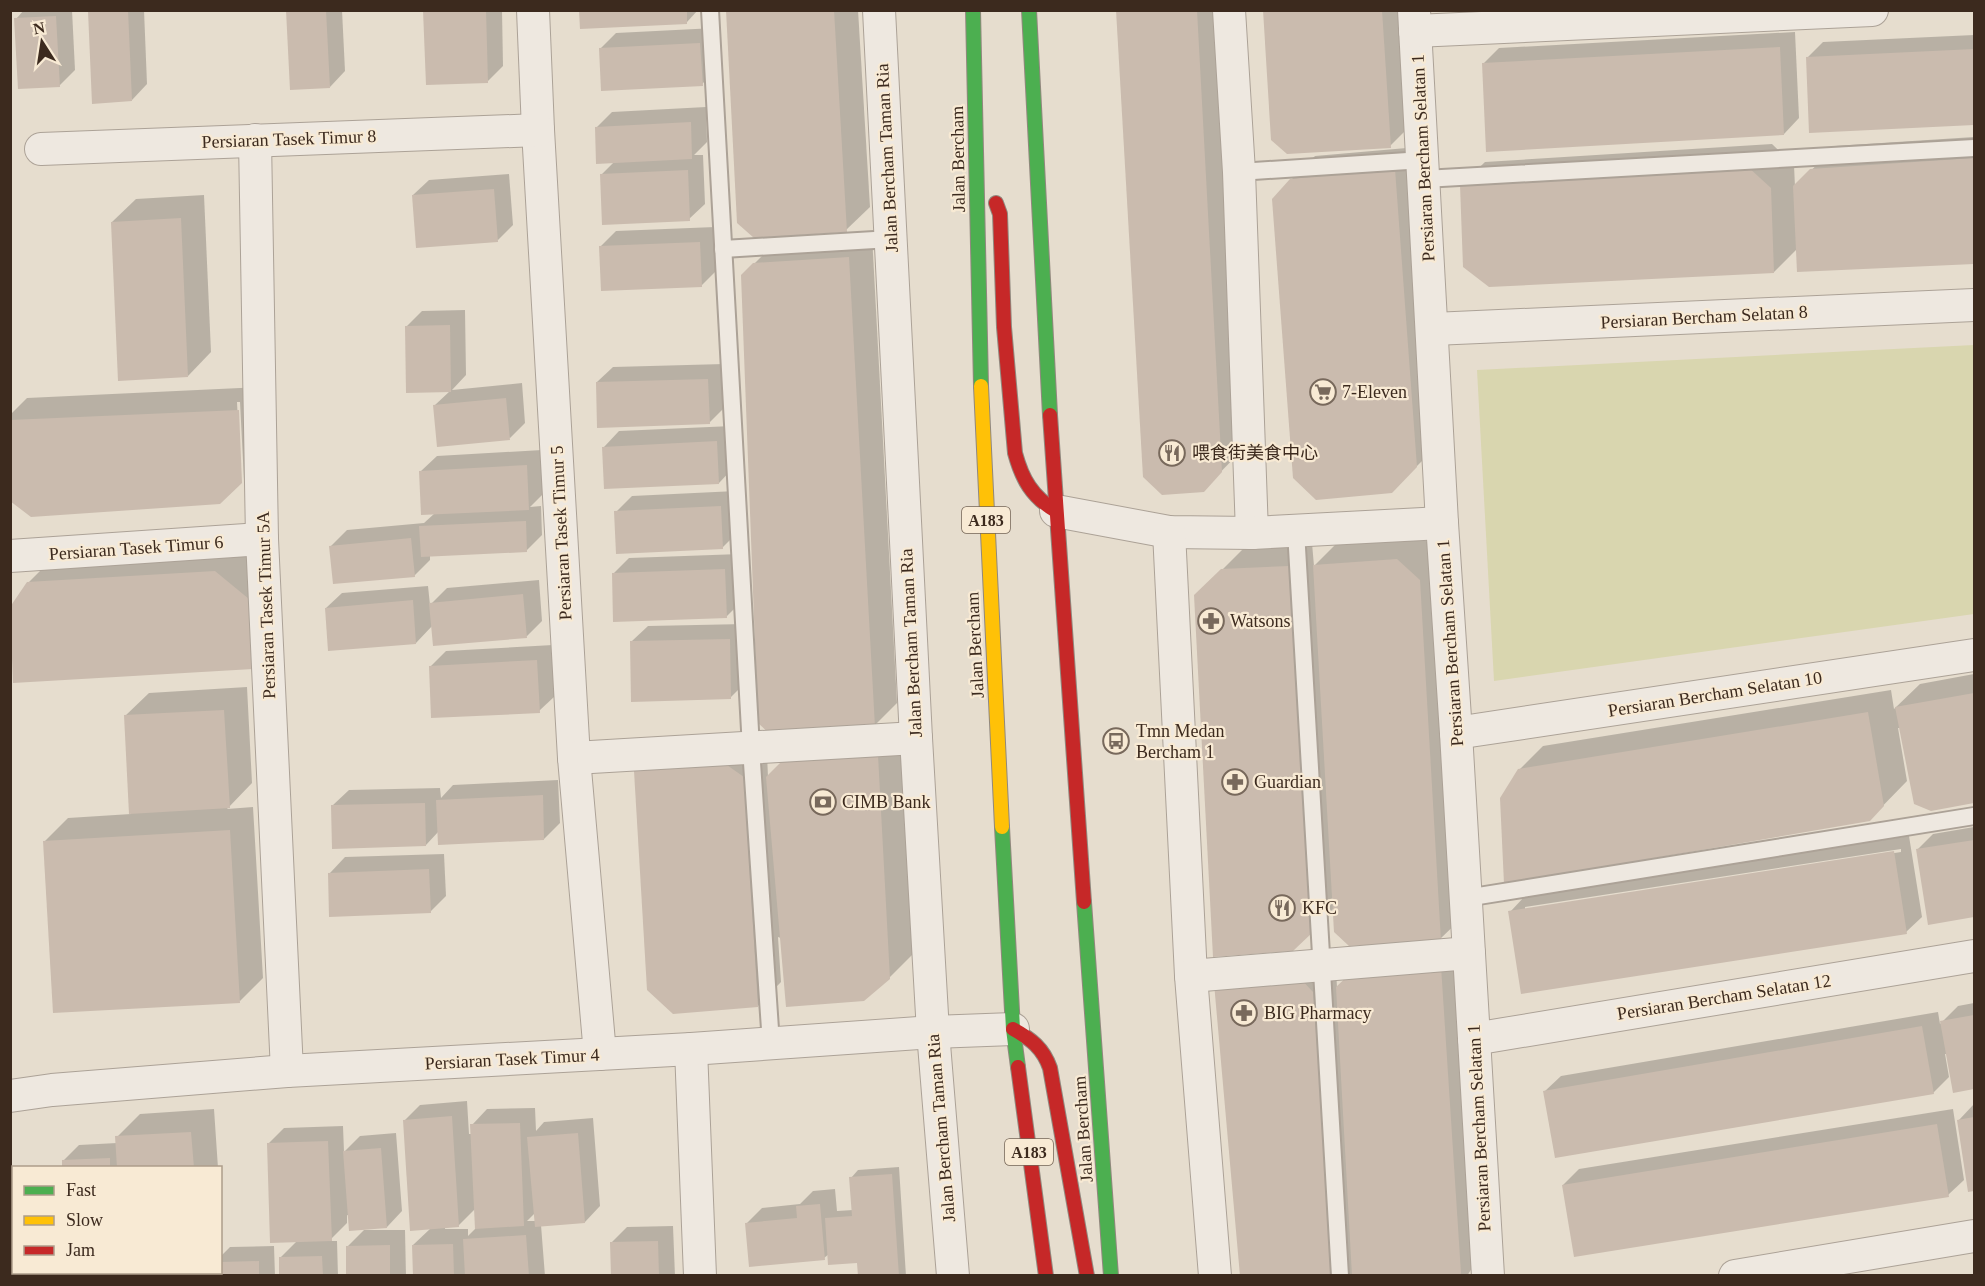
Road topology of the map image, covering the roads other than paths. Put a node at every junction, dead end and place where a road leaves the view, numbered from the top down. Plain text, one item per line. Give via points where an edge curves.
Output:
1 (533, 10) edge
2 (710, 10) edge
3 (879, 10) edge
4 (973, 10) edge
5 (1029, 10) edge
6 (1229, 10) edge
7 (1872, 10) edge
8 (1853, 11) edge
9 (1415, 21) edge
10 (538, 130) junction
11 (255, 140) junction
12 (976, 144) junction
13 (1974, 148) edge
14 (41, 149) dead end
15 (1423, 169) junction
16 (1239, 172) junction
17 (891, 239) junction
18 (723, 249) junction
19 (1974, 304) edge
20 (1432, 329) junction
21 (1056, 511) junction
22 (1442, 523) junction
23 (1169, 531) junction
24 (1296, 531) junction
25 (1252, 534) junction
26 (262, 539) junction
27 (10, 556) edge
28 (1974, 655) edge
29 (1456, 733) junction
30 (916, 738) junction
31 (751, 748) junction
32 (574, 759) junction
33 (1974, 816) edge
34 (1466, 898) junction
35 (1469, 953) junction
36 (1974, 956) edge
37 (1321, 965) junction
38 (1191, 976) junction
39 (1013, 1029) junction
40 (933, 1032) junction
41 (1474, 1039) junction
42 (771, 1044) junction
43 (691, 1049) junction
44 (600, 1054) junction
45 (287, 1071) junction
46 (10, 1096) edge
47 (1974, 1236) edge
48 (700, 1275) edge
49 (953, 1275) edge
50 (1046, 1275) edge
51 (1087, 1275) edge
52 (1111, 1275) edge
53 (1215, 1275) edge
54 (1340, 1275) edge
55 (1488, 1275) edge
56 (1735, 1275) edge

1 - 10 street, Persiaran Tasek Timur 5
2 - 18 lane
3 - 17 street, Jalan Bercham Taman Ria
4 - 12 main road, Jalan Bercham / A183
5 - 21 main road, Jalan Bercham
6 - 16 street
7 - 8 street
8 - 9 street
9 - 15 street, Persiaran Bercham Selatan 1
10 - 11 street, Persiaran Tasek Timur 8
10 - 32 street, Persiaran Tasek Timur 5
11 - 14 street, Persiaran Tasek Timur 8
11 - 26 street, Persiaran Tasek Timur 5A
12 - 21 main road via 999,213 1015,453 1030,492
12 - 39 main road, Jalan Bercham / A183 via 982,439
13 - 15 lane
15 - 16 lane
15 - 20 street, Persiaran Bercham Selatan 1
16 - 25 street
17 - 18 lane
17 - 30 street, Jalan Bercham Taman Ria
18 - 31 lane
19 - 20 street, Persiaran Bercham Selatan 8
20 - 22 street, Persiaran Bercham Selatan 1
21 - 23 street
21 - 52 main road, Jalan Bercham
22 - 24 street
22 - 29 street, Persiaran Bercham Selatan 1
23 - 25 street
23 - 38 street
24 - 25 street
24 - 37 lane
26 - 27 street, Persiaran Tasek Timur 6
26 - 45 street, Persiaran Tasek Timur 5A
28 - 29 street, Persiaran Bercham Selatan 10
29 - 34 street, Persiaran Bercham Selatan 1
30 - 31 street
30 - 40 street, Jalan Bercham Taman Ria
31 - 32 street
31 - 42 lane
32 - 44 street, Persiaran Tasek Timur 5
33 - 34 lane
34 - 35 street, Persiaran Bercham Selatan 1
35 - 37 street
35 - 41 street, Persiaran Bercham Selatan 1
36 - 41 street, Persiaran Bercham Selatan 12
37 - 38 street
37 - 54 lane
38 - 53 street
39 - 40 street, Persiaran Tasek Timur 4
39 - 50 main road, Jalan Bercham / A183
39 - 51 main road via 1035,1042 1051,1071
40 - 42 street, Persiaran Tasek Timur 4
40 - 49 street, Jalan Bercham Taman Ria
41 - 55 street, Persiaran Bercham Selatan 1
42 - 43 street, Persiaran Tasek Timur 4
43 - 44 street, Persiaran Tasek Timur 4
43 - 48 street
44 - 45 street, Persiaran Tasek Timur 4
45 - 46 street, Persiaran Tasek Timur 4
47 - 56 street

